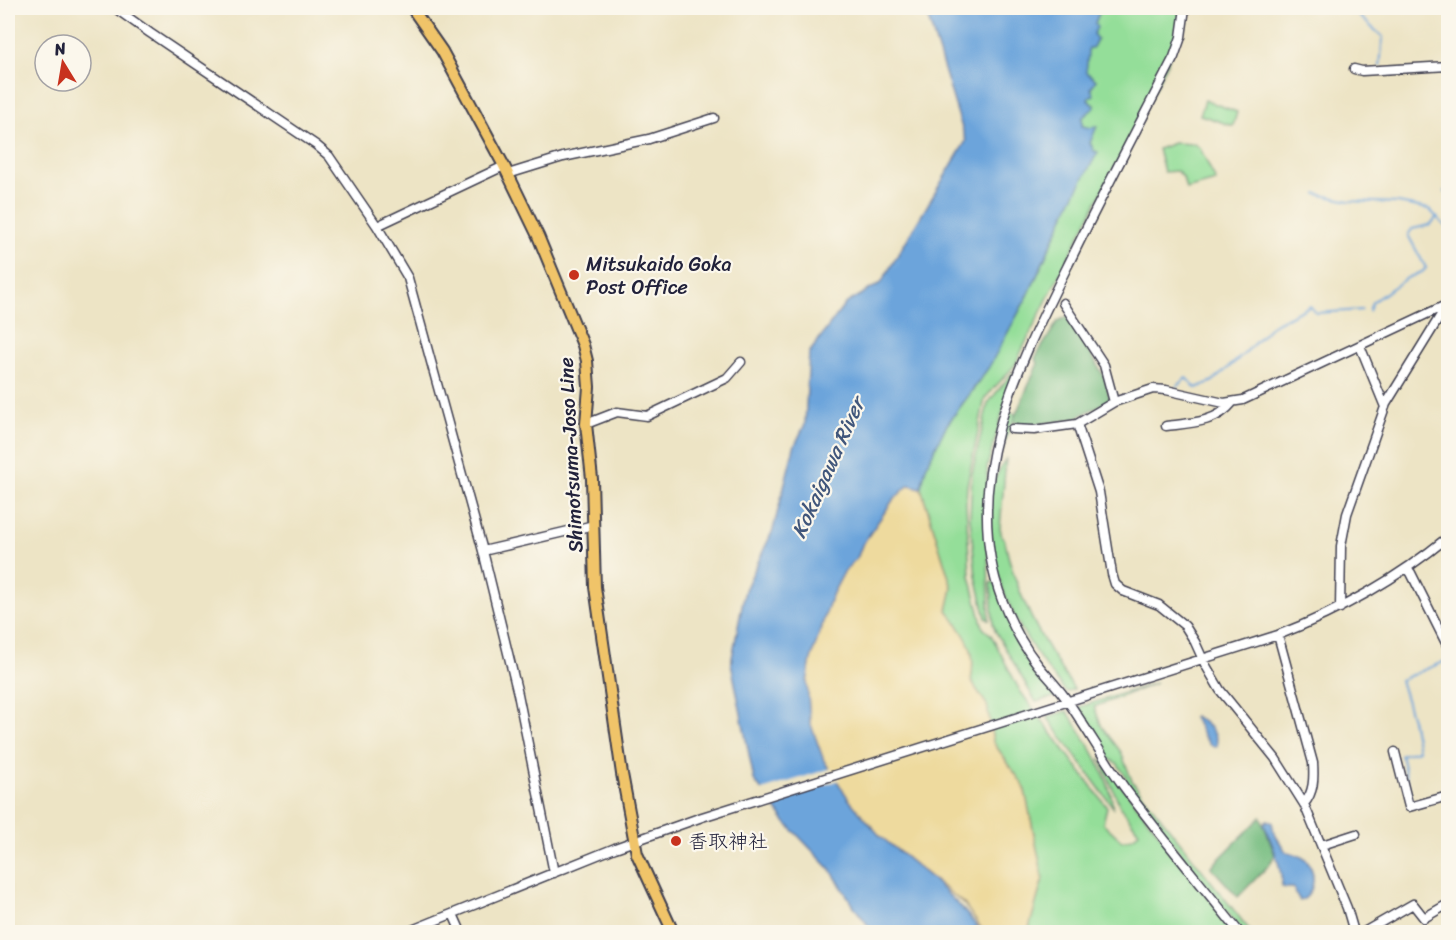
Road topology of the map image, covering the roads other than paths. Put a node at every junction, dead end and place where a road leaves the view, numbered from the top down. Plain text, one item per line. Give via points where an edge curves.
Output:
1 (115, 8) edge
2 (412, 8) edge
3 (1185, 8) edge
4 (1449, 66) edge
5 (1354, 69) dead end
6 (714, 118) dead end
7 (506, 170) junction
8 (377, 226) junction
9 (1064, 303) dead end
10 (1448, 305) edge
11 (1360, 346) junction
12 (741, 362) dead end
13 (1114, 402) junction
14 (1232, 403) junction
15 (1385, 407) junction
16 (586, 424) junction
17 (1077, 424) junction
18 (1166, 426) dead end
19 (1012, 429) dead end
20 (594, 525) junction
21 (1449, 537) edge
22 (483, 551) junction
23 (1407, 568) junction
24 (1340, 608) junction
25 (1278, 635) junction
26 (1449, 647) edge
27 (1202, 659) junction
28 (1064, 703) junction
29 (1395, 752) dead end
30 (1449, 796) edge
31 (1304, 804) junction
32 (1356, 834) dead end
33 (634, 841) junction
34 (1322, 845) junction
35 (554, 873) junction
36 (1449, 904) edge
37 (453, 914) junction
38 (407, 933) edge
39 (461, 933) edge
40 (673, 933) edge
41 (1239, 933) edge
42 (1354, 933) edge
43 (1364, 933) edge

1 - 8 street via 316,145 329,156
2 - 7 main road, Shimotsuma-Joso Line via 442,51
3 - 28 street via 1174,57 1030,342 1003,413 990,467 987,531 1002,600 1026,648
4 - 5 street
6 - 7 street via 649,140
7 - 8 street
7 - 16 main road, Shimotsuma-Joso Line via 583,345 589,387
8 - 22 street via 408,278
9 - 13 street via 1104,365
10 - 11 street
10 - 15 street
11 - 14 street
11 - 15 street
12 - 16 street via 727,378 647,416 617,412
13 - 14 street via 1159,389
13 - 17 street
14 - 18 street via 1225,412 1205,421
15 - 24 street via 1347,514 1341,546
16 - 20 main road, Shimotsuma-Joso Line
17 - 19 street
17 - 27 street via 1099,492 1115,584 1179,619 1191,633
20 - 22 street
20 - 33 main road, Shimotsuma-Joso Line via 597,598
21 - 23 street
22 - 35 street via 518,694
23 - 24 street
23 - 26 street
24 - 25 street
25 - 27 street
25 - 31 street via 1313,763 1311,792
27 - 28 street
27 - 31 street via 1220,690 1275,758
28 - 33 street
28 - 41 street via 1125,789
29 - 30 street via 1409,807
31 - 34 street
32 - 34 street
33 - 35 street
33 - 40 main road, Shimotsuma-Joso Line
34 - 42 street
35 - 37 street
36 - 43 street via 1424,918 1413,904
37 - 38 street
37 - 39 street

